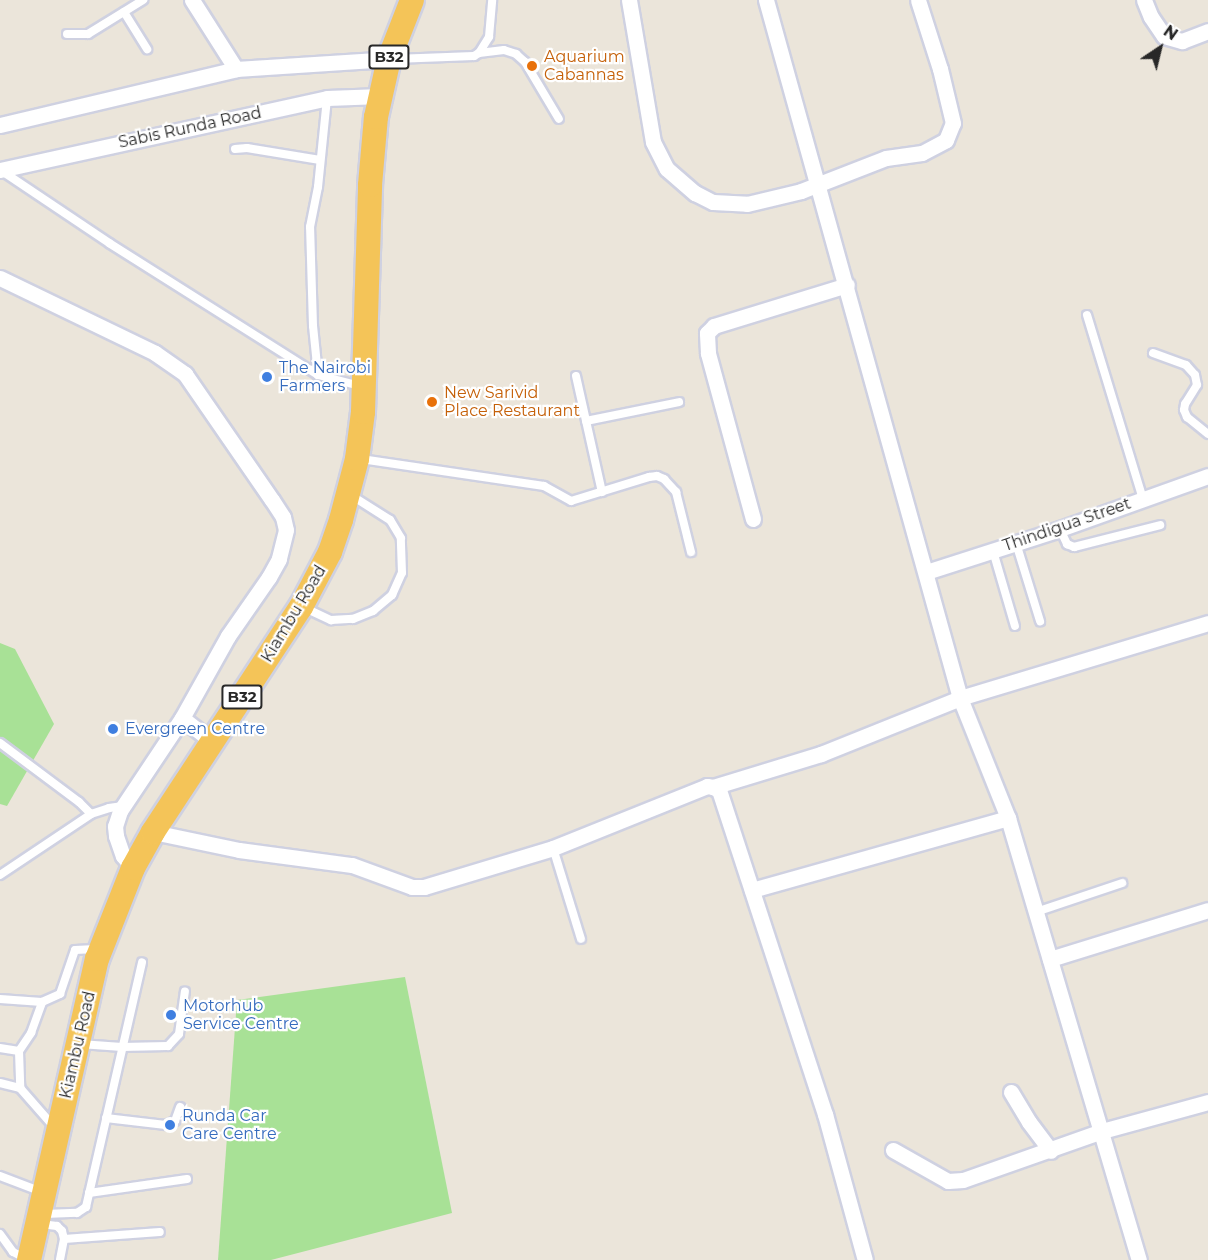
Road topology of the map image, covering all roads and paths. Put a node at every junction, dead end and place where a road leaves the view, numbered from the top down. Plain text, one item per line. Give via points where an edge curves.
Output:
1 (143, 0) edge
2 (192, 0) edge
3 (412, 0) edge
4 (492, 0) edge
5 (629, 0) edge
6 (766, 0) edge
7 (918, 0) edge
8 (1144, 0) edge
9 (123, 12) junction
10 (1208, 32) edge
11 (67, 34) dead end
12 (147, 49) dead end
13 (479, 53) junction
14 (389, 59) junction
15 (236, 69) junction
16 (381, 96) junction
17 (327, 98) junction
18 (559, 119) dead end
19 (0, 125) edge
20 (235, 149) dead end
21 (320, 160) junction
22 (0, 170) edge
23 (819, 182) junction
24 (0, 278) edge
25 (847, 285) junction
26 (1087, 315) dead end
27 (1153, 353) dead end
28 (318, 375) junction
29 (576, 376) dead end
30 (364, 387) junction
31 (680, 402) dead end
32 (586, 421) junction
33 (1208, 434) edge
34 (357, 459) junction
35 (1208, 476) edge
36 (602, 492) junction
37 (348, 494) junction
38 (1143, 499) junction
39 (753, 519) dead end
40 (1160, 525) dead end
41 (1060, 530) junction
42 (1016, 543) junction
43 (993, 551) junction
44 (691, 552) dead end
45 (926, 572) junction
46 (301, 607) junction
47 (1040, 621) dead end
48 (1208, 623) edge
49 (1015, 626) dead end
50 (960, 698) junction
51 (182, 718) junction
52 (213, 742) junction
53 (0, 743) edge
54 (713, 787) junction
55 (123, 806) junction
56 (92, 814) junction
57 (1008, 818) junction
58 (153, 832) junction
59 (553, 848) junction
60 (133, 868) junction
61 (0, 875) edge
62 (1122, 883) dead end
63 (752, 890) junction
64 (1208, 910) edge
65 (1036, 912) junction
66 (581, 939) dead end
67 (100, 949) junction
68 (1050, 959) junction
69 (142, 962) dead end
70 (185, 991) dead end
71 (0, 999) edge
72 (42, 1002) junction
73 (78, 1044) junction
74 (122, 1047) junction
75 (0, 1048) edge
76 (20, 1051) junction
77 (0, 1083) edge
78 (20, 1088) junction
79 (1011, 1092) dead end
80 (1208, 1102) edge
81 (180, 1107) dead end
82 (106, 1118) junction
83 (1102, 1131) junction
84 (58, 1132) junction
85 (893, 1150) dead end
86 (1051, 1151) junction
87 (0, 1176) edge
88 (187, 1179) dead end
89 (89, 1193) junction
90 (40, 1210) junction
91 (160, 1232) dead end
92 (0, 1233) edge
93 (64, 1239) junction
94 (29, 1260) edge
95 (60, 1260) edge
96 (865, 1260) edge
97 (1139, 1260) edge

1 - 9 lane
2 - 15 street
3 - 14 highway, Kiambu Road / B32
4 - 13 lane via 489,37
5 - 23 street via 653,142 678,181 713,202 747,204 801,191
6 - 23 street
7 - 23 street via 940,69 953,123 951,132 938,146 922,153 886,158
8 - 10 street via 1164,36 1182,41
9 - 11 lane via 88,34
9 - 12 lane
13 - 14 lane
13 - 18 lane via 504,50 516,54 525,62
14 - 15 street
14 - 16 highway, Kiambu Road / B32
15 - 19 street
16 - 17 street, Sabis Runda Road
16 - 30 highway, Kiambu Road / B32 via 370,185
17 - 21 lane
17 - 22 street, Sabis Runda Road
20 - 21 lane
21 - 28 lane via 310,227
22 - 28 lane
23 - 25 street
24 - 51 street via 170,362 184,374 282,517 286,530 279,559 228,636
25 - 39 street via 714,326 707,333 708,353
25 - 45 street
26 - 38 lane
27 - 33 lane via 1186,365 1195,375 1197,385 1184,410
28 - 30 lane
29 - 32 lane
30 - 34 highway, Kiambu Road / B32
31 - 32 lane
32 - 36 lane
34 - 36 lane via 544,486 565,500
34 - 37 highway, Kiambu Road / B32
35 - 38 street, Thindigua Street
36 - 44 lane via 649,477 664,479 676,492
37 - 46 highway, Kiambu Road / B32 via 330,552
37 - 46 lane via 390,520 401,538 402,573 392,595 373,611 353,619 331,620
38 - 41 street, Thindigua Street
40 - 41 lane via 1074,548 1067,544
41 - 42 street, Thindigua Street
42 - 43 street, Thindigua Street
42 - 47 lane
43 - 45 street, Thindigua Street
43 - 49 lane
45 - 50 street
46 - 52 highway, Kiambu Road / B32
48 - 50 street
50 - 54 street via 820,754
50 - 57 street
51 - 52 street
51 - 55 street
52 - 58 highway, Kiambu Road / B32
53 - 56 lane
54 - 59 street via 707,786
54 - 63 street via 719,790
55 - 56 lane
55 - 60 street via 115,826 116,836 123,856
56 - 61 lane
57 - 63 street
57 - 65 street
58 - 59 street via 239,850 352,865 424,887
58 - 60 highway, Kiambu Road / B32
59 - 66 lane
60 - 67 highway, Kiambu Road / B32
62 - 65 lane
63 - 96 street via 825,1114
64 - 68 street
65 - 68 street
67 - 72 lane via 75,950 60,994
67 - 73 highway, Kiambu Road / B32
68 - 83 street
69 - 74 lane
70 - 74 lane via 179,1034 168,1046
71 - 72 lane
72 - 76 lane
73 - 74 lane
73 - 84 highway, Kiambu Road / B32
74 - 82 lane
75 - 76 lane
76 - 78 lane
77 - 78 lane
78 - 84 lane
79 - 86 street
80 - 83 street
81 - 82 lane via 174,1121 166,1125
82 - 89 lane
83 - 86 street
83 - 97 street
84 - 90 highway, Kiambu Road / B32
85 - 86 street via 948,1181 963,1180
87 - 90 lane
88 - 89 lane
89 - 90 lane via 86,1207 77,1213
90 - 93 lane via 62,1231
90 - 94 highway, Kiambu Road / B32
91 - 93 lane
92 - 94 lane via 12,1252
93 - 95 lane

